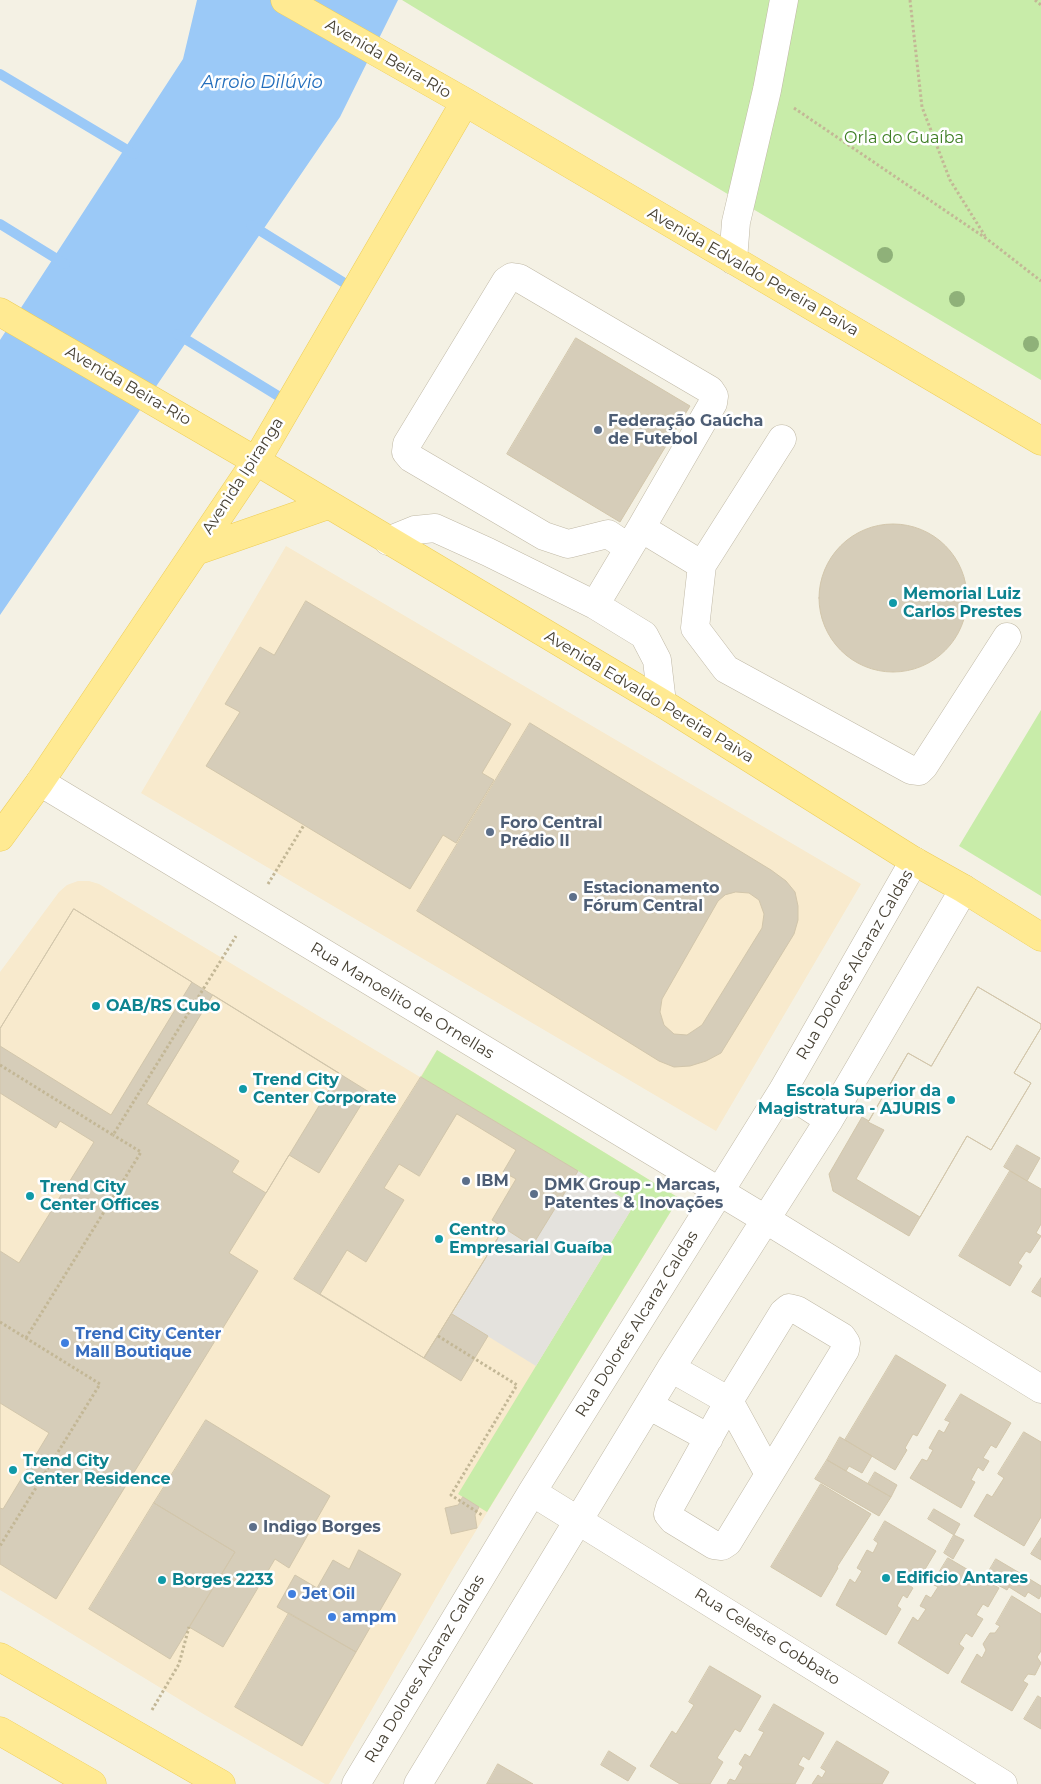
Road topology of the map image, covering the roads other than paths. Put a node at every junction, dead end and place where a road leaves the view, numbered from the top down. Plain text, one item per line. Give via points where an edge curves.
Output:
1 (285, 0) edge
2 (784, 0) edge
3 (465, 102) junction
4 (733, 260) junction
5 (0, 312) edge
6 (782, 439) dead end
7 (1041, 441) edge
8 (256, 461) junction
9 (328, 505) junction
10 (635, 538) junction
11 (388, 541) junction
12 (196, 550) junction
13 (702, 565) junction
14 (595, 605) junction
15 (1007, 637) dead end
16 (662, 703) junction
17 (40, 782) junction
18 (0, 837) edge
19 (914, 861) junction
20 (964, 889) junction
21 (1041, 937) edge
22 (783, 1090) junction
23 (829, 1120) junction
24 (720, 1192) junction
25 (765, 1219) junction
26 (671, 1368) junction
27 (1041, 1389) edge
28 (730, 1401) junction
29 (650, 1406) junction
30 (708, 1438) junction
31 (769, 1474) junction
32 (532, 1492) junction
33 (578, 1520) junction
34 (0, 1657) edge
35 (0, 1731) edge
36 (92, 1784) edge
37 (222, 1784) edge
38 (356, 1784) edge
39 (418, 1784) edge
40 (1003, 1784) edge

1 - 3 main road, Avenida Beira-Rio
2 - 4 street via 736,222
3 - 4 main road, Avenida Edvaldo Pereira Paiva
3 - 8 main road, Avenida Ipiranga
4 - 7 main road, Avenida Edvaldo Pereira Paiva
5 - 8 main road, Avenida Beira-Rio
6 - 13 street
8 - 9 main road, Avenida Edvaldo Pereira Paiva
8 - 12 main road, Avenida Ipiranga
9 - 11 main road, Avenida Edvaldo Pereira Paiva
9 - 12 main road
10 - 10 street via 713,403 714,396 710,390 519,278 512,277 476,330 407,444 406,452 411,458 544,536 568,544 608,534
10 - 13 street
10 - 14 street
11 - 14 street via 415,530 435,528
11 - 16 main road, Avenida Edvaldo Pereira Paiva
12 - 17 main road, Avenida Ipiranga
13 - 15 street via 695,628 726,669 911,770 924,766
14 - 16 street via 644,635 657,660
16 - 19 main road, Avenida Edvaldo Pereira Paiva
17 - 18 main road, Avenida Ipiranga
17 - 24 street, Rua Manoelito de Ornellas
19 - 20 main road, Avenida Edvaldo Pereira Paiva
19 - 22 street, Rua Dolores Alcaraz Caldas
20 - 21 main road, Avenida Edvaldo Pereira Paiva
20 - 23 street
22 - 23 street
22 - 24 street, Rua Dolores Alcaraz Caldas
23 - 25 street
24 - 25 street, Rua Manoelito de Ornellas
24 - 32 street, Rua Dolores Alcaraz Caldas
25 - 26 street
25 - 27 street
26 - 28 street
26 - 29 street
28 - 30 street
28 - 31 street
28 - 31 street via 789,1308 842,1337 846,1343 845,1350
29 - 30 street
29 - 33 street
30 - 31 street via 668,1514 714,1545 722,1546 728,1542
32 - 33 street, Rua Celeste Gobbato
32 - 38 street, Rua Dolores Alcaraz Caldas
33 - 39 street
33 - 40 street, Rua Celeste Gobbato
34 - 37 main road
35 - 36 main road

